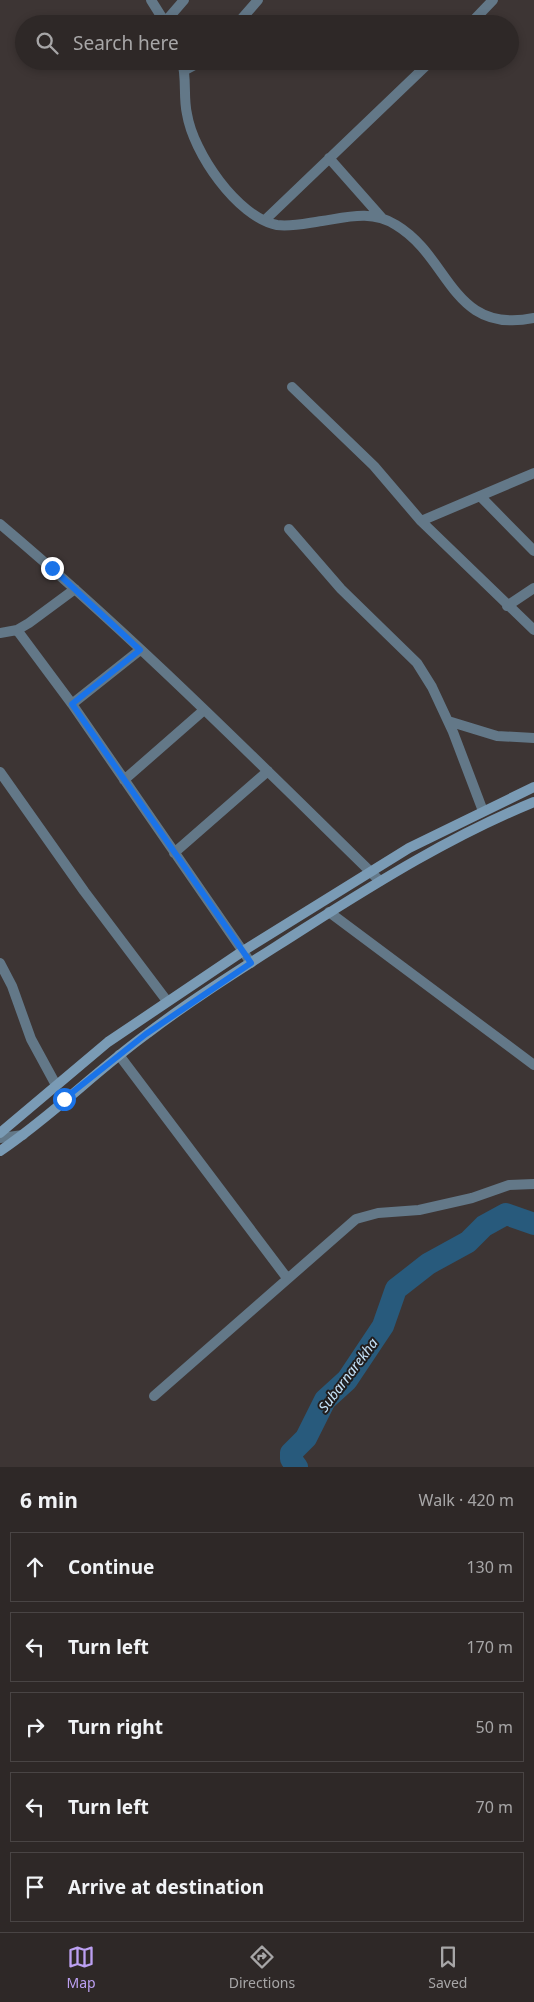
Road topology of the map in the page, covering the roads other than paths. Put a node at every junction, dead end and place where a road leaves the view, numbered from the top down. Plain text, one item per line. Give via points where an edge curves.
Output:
1 (151, 0) edge
2 (184, 0) edge
3 (258, 0) edge
4 (493, 0) edge
5 (160, 15) edge
6 (172, 15) edge
7 (245, 15) edge
8 (479, 15) edge
9 (184, 70) edge
10 (422, 70) edge
11 (329, 158) junction
12 (382, 218) junction
13 (264, 220) junction
14 (534, 318) edge
15 (292, 387) dead end
16 (534, 473) edge
17 (480, 496) junction
18 (421, 521) junction
19 (0, 524) edge
20 (289, 529) dead end
21 (534, 551) edge
22 (534, 588) edge
23 (75, 589) junction
24 (507, 606) junction
25 (17, 630) junction
26 (534, 630) edge
27 (0, 633) edge
28 (140, 650) junction
29 (72, 704) junction
30 (204, 710) junction
31 (448, 721) junction
32 (534, 738) edge
33 (268, 771) junction
34 (0, 772) edge
35 (124, 780) junction
36 (534, 788) edge
37 (534, 802) edge
38 (483, 811) junction
39 (174, 852) junction
40 (370, 872) junction
41 (380, 882) junction
42 (329, 912) junction
43 (243, 951) junction
44 (0, 963) edge
45 (251, 963) junction
46 (167, 1001) junction
47 (119, 1055) junction
48 (534, 1065) edge
49 (56, 1085) junction
50 (0, 1133) edge
51 (24, 1135) junction
52 (0, 1138) edge
53 (0, 1151) edge
54 (534, 1184) edge
55 (287, 1278) junction
56 (154, 1396) dead end

1 - 5 street
2 - 6 street
3 - 7 street
4 - 8 street
9 - 13 street via 186,114 198,147 227,191
10 - 11 street
11 - 12 street
11 - 13 street
12 - 13 street via 366,215 296,225 276,225
12 - 14 street via 398,226 422,248 472,309 502,321
15 - 18 street via 374,466
16 - 17 street
17 - 18 street
17 - 21 street
18 - 24 street
19 - 23 street
20 - 31 street via 341,589 417,663
22 - 24 street
23 - 25 street
23 - 28 street
24 - 26 street
25 - 27 street
25 - 29 street
28 - 29 street
28 - 30 street
29 - 35 street
30 - 33 street
30 - 35 street
31 - 32 street via 497,736
31 - 38 street
33 - 39 street
33 - 40 street
34 - 46 street
35 - 39 street
36 - 38 main road
37 - 41 main road via 454,839
38 - 40 main road via 430,836
39 - 43 street
40 - 41 street
40 - 43 main road
41 - 42 main road
42 - 45 main road
42 - 48 street
43 - 45 street
43 - 46 main road
44 - 49 street via 31,1039
45 - 47 main road via 203,993
46 - 49 main road via 108,1042
47 - 51 main road
47 - 55 street
49 - 50 main road
51 - 52 street
51 - 53 main road
54 - 55 street via 509,1185 472,1198 419,1210 366,1215 346,1226
55 - 56 street

